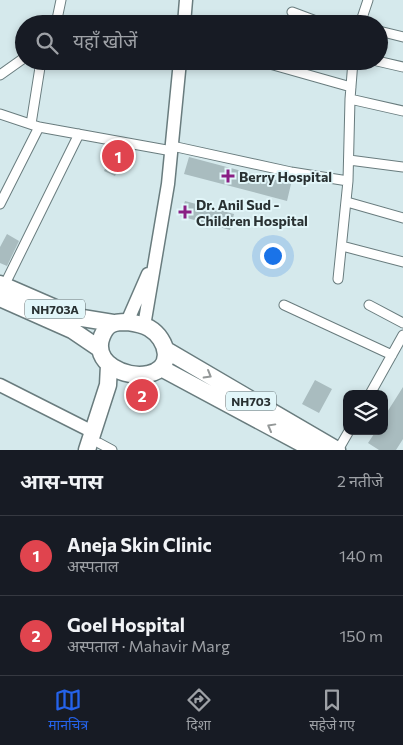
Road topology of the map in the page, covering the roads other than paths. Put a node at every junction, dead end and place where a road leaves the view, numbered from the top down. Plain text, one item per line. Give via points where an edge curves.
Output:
1 (61, 0) edge
2 (186, 0) edge
3 (368, 0) edge
4 (292, 12) dead end
5 (58, 15) edge
6 (185, 15) edge
7 (300, 15) edge
8 (363, 15) edge
9 (388, 34) edge
10 (403, 37) edge
11 (15, 64) edge
12 (388, 64) edge
13 (403, 67) edge
14 (40, 70) edge
15 (179, 70) edge
16 (291, 70) edge
17 (352, 70) edge
18 (0, 75) edge
19 (351, 87) junction
20 (350, 99) junction
21 (403, 111) edge
22 (0, 114) edge
23 (35, 125) junction
24 (79, 134) junction
25 (172, 148) junction
26 (349, 160) junction
27 (403, 167) edge
28 (348, 181) junction
29 (347, 202) junction
30 (0, 204) edge
31 (403, 218) edge
32 (342, 246) junction
33 (156, 255) junction
34 (403, 262) edge
35 (338, 279) dead end
36 (1, 289) edge
37 (284, 305) dead end
38 (369, 305) dead end
39 (120, 323) junction
40 (403, 323) edge
41 (144, 326) junction
42 (403, 335) edge
43 (100, 349) junction
44 (166, 350) junction
45 (392, 355) junction
46 (109, 365) junction
47 (161, 368) junction
48 (136, 375) junction
49 (0, 385) edge
50 (372, 390) edge
51 (0, 394) edge
52 (347, 435) edge
53 (96, 444) edge
54 (314, 450) edge
55 (338, 450) edge

1 - 5 street
2 - 6 main road
3 - 8 street
4 - 7 street
9 - 10 street
11 - 18 street
12 - 13 street
14 - 23 street
15 - 25 main road
16 - 19 street
17 - 19 street
19 - 20 street
20 - 21 street
20 - 26 street
22 - 23 street
23 - 24 street
23 - 30 street
24 - 25 street
24 - 36 street
25 - 28 street
25 - 33 main road
26 - 27 street
26 - 28 street
28 - 29 street
29 - 31 street
29 - 32 street
32 - 34 street
32 - 35 street
33 - 39 main road
33 - 41 main road
36 - 39 highway, NH703A via 76,317
36 - 43 highway, NH703A
37 - 45 street
38 - 40 street
39 - 41 highway, NH703
39 - 43 highway via 107,327 100,340
41 - 44 highway, NH703 via 159,337
42 - 45 street
43 - 46 highway
44 - 47 highway
44 -> 55 highway, NH703
45 - 50 street
46 - 48 highway
46 - 53 highway
47 - 48 highway via 155,373
54 -> 47 highway, NH703
48 - 53 highway via 116,391
49 - 53 main road
51 - 53 main road
52 - 55 street

